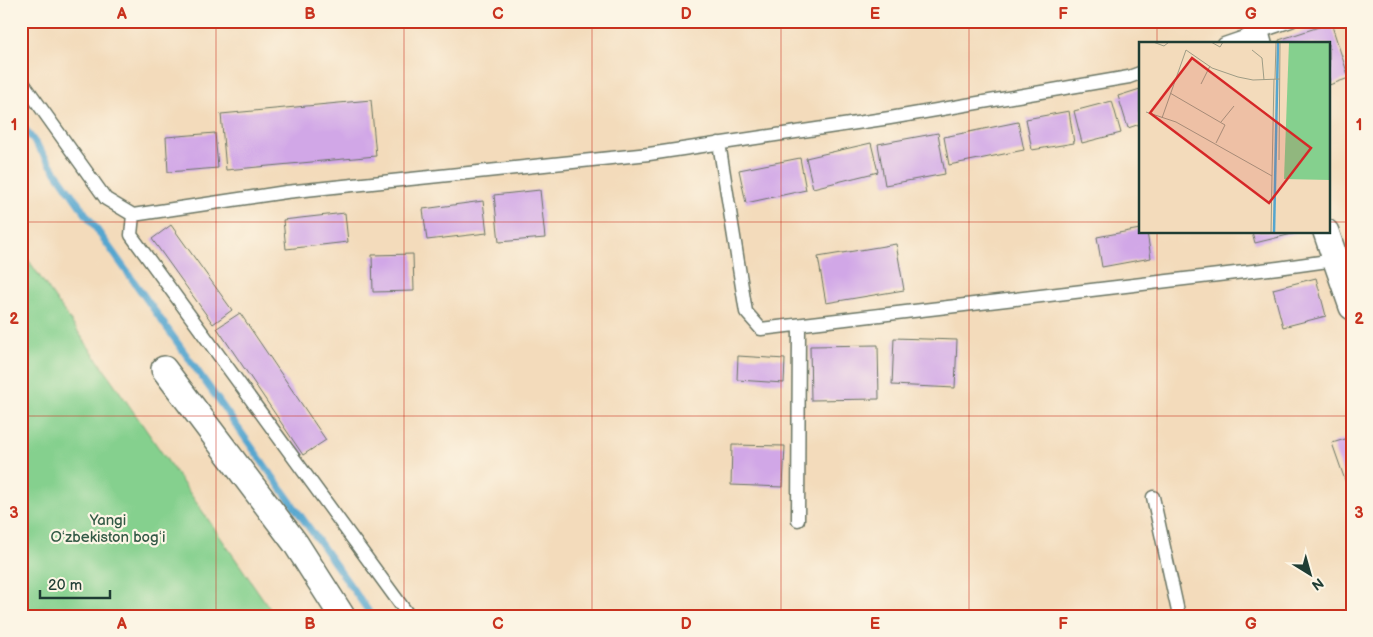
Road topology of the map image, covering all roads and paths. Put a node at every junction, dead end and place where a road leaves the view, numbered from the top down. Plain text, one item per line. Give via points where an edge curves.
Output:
1 (1290, 21) edge
2 (1258, 38) edge
3 (1235, 42) edge
4 (1139, 73) edge
5 (21, 80) edge
6 (719, 143) junction
7 (133, 215) junction
8 (1327, 234) edge
9 (1335, 260) junction
10 (1352, 307) edge
11 (799, 325) junction
12 (164, 369) dead end
13 (1153, 497) dead end
14 (798, 520) dead end
15 (342, 616) edge
16 (409, 616) edge
17 (1179, 616) edge

1 - 2 lane
2 - 3 lane
4 - 6 lane via 890,118
5 - 7 lane via 106,199
6 - 7 lane via 649,154 286,192
6 - 11 lane via 746,312 761,329
7 - 16 lane via 131,235
8 - 9 street
9 - 10 street
9 - 11 lane
11 - 14 lane
12 - 15 street via 296,544
13 - 17 lane

